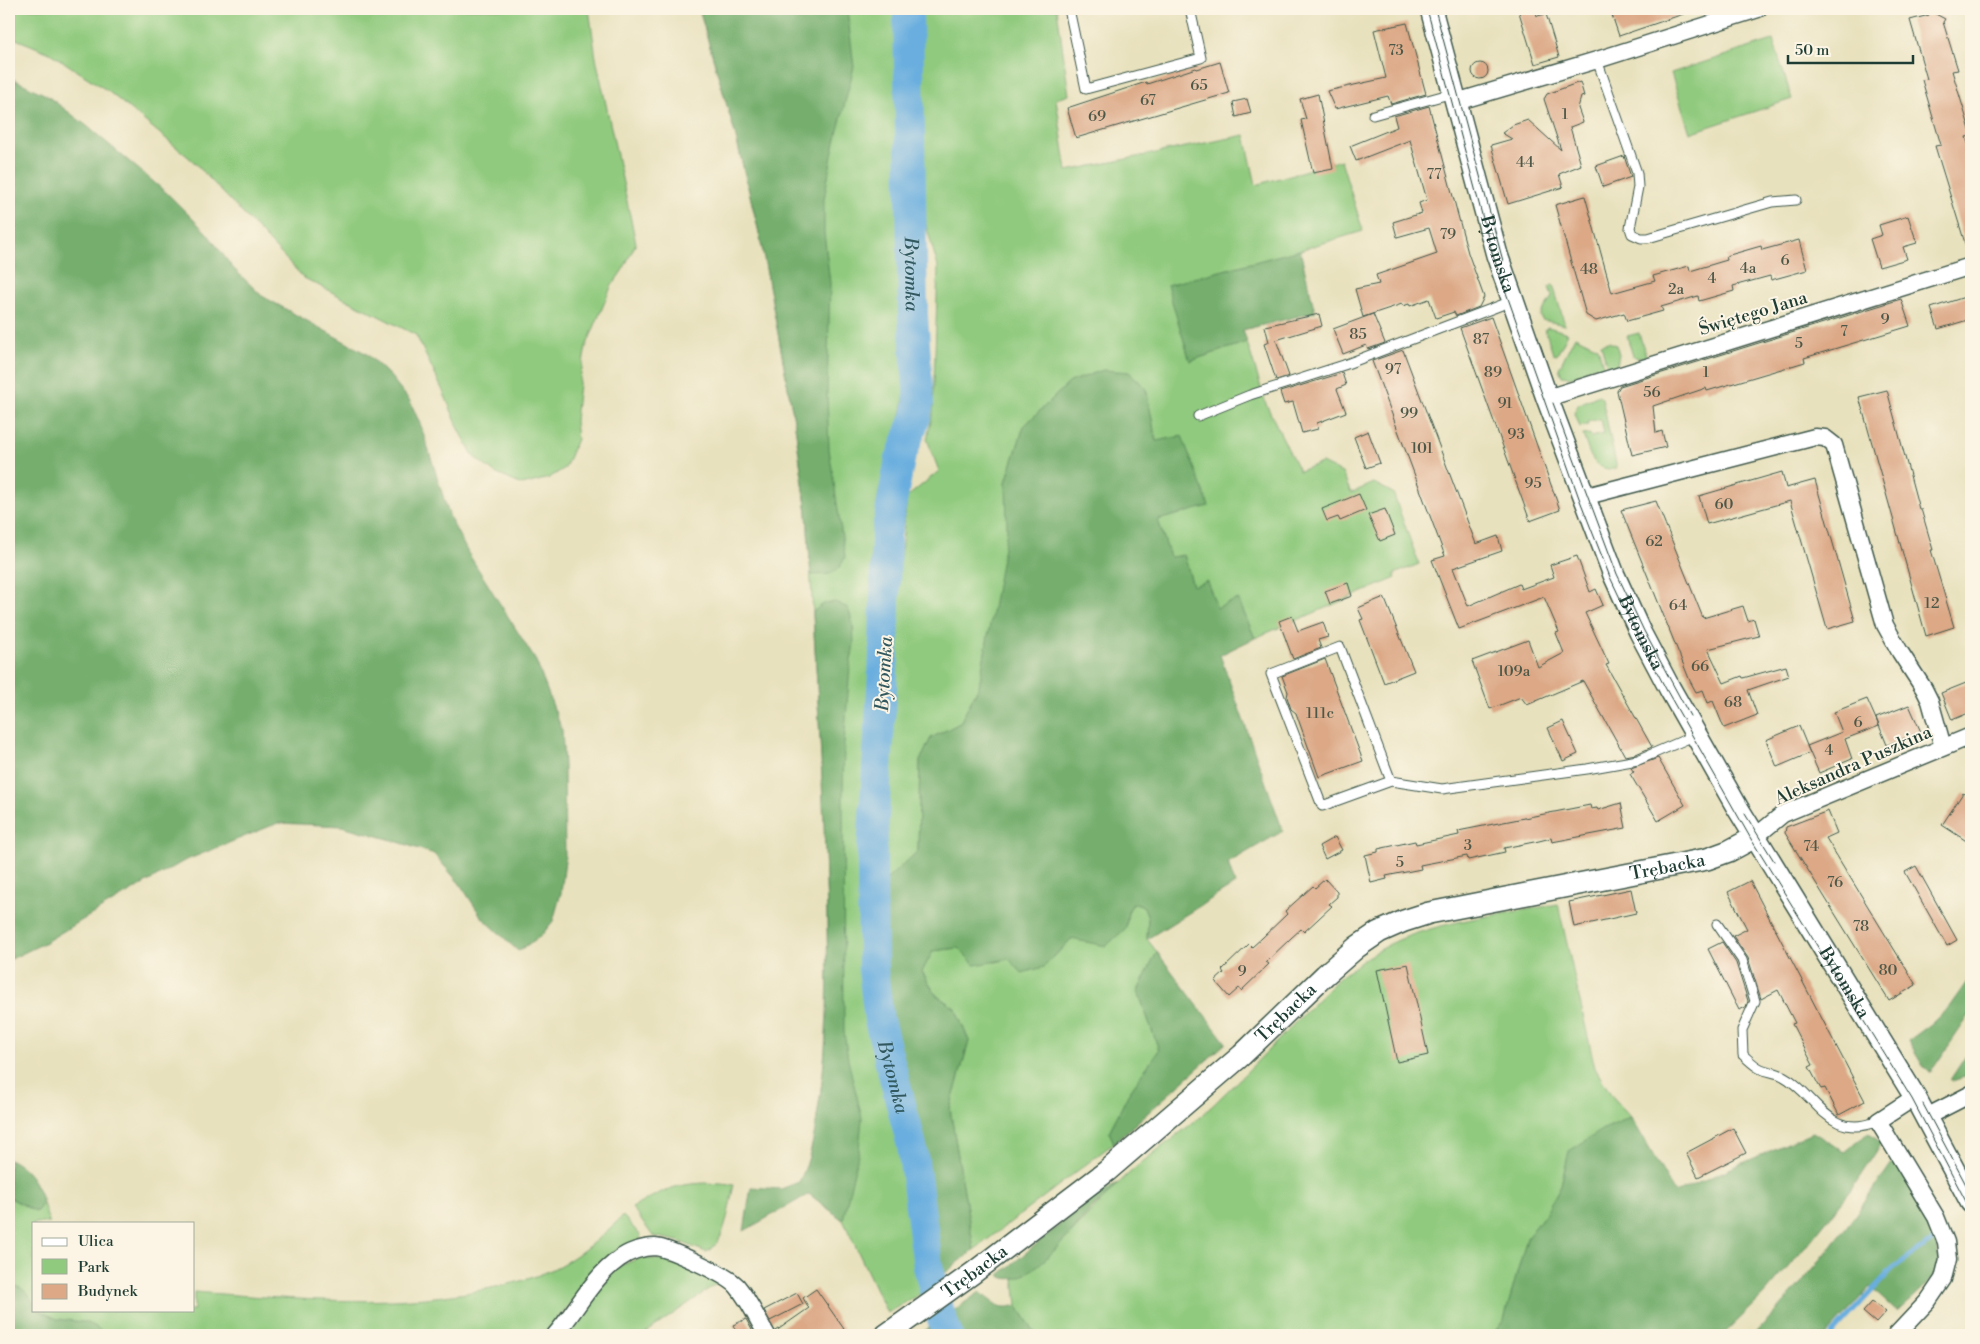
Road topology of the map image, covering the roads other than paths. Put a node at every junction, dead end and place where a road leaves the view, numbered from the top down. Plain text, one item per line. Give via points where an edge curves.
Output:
1 (1069, 9) edge
2 (1190, 9) edge
3 (1432, 9) edge
4 (1758, 9) edge
5 (1597, 60) junction
6 (1454, 97) junction
7 (1373, 115) dead end
8 (1796, 200) dead end
9 (1971, 266) edge
10 (1512, 300) junction
11 (1547, 398) junction
12 (1198, 416) dead end
13 (1584, 497) junction
14 (1697, 735) junction
15 (1971, 736) edge
16 (1943, 747) junction
17 (1391, 781) junction
18 (1755, 837) junction
19 (1717, 924) dead end
20 (1971, 1094) edge
21 (1915, 1097) junction
22 (1926, 1117) junction
23 (1878, 1121) junction
24 (1971, 1202) edge
25 (555, 1335) edge
26 (766, 1335) edge
27 (886, 1335) edge
28 (1896, 1335) edge

1 - 2 lane via 1086,89 1201,58
3 - 6 street, Bytomska
4 - 5 street
5 - 6 street
5 - 8 lane via 1637,173 1632,234 1648,238 1772,202
6 - 7 lane
6 - 10 street, Bytomska
9 - 11 street, Świętego Jana
10 - 11 street, Bytomska
10 - 12 lane
11 - 13 street, Bytomska
13 - 14 street, Bytomska via 1640,632
13 - 16 street via 1815,437 1830,441 1834,445 1885,625 1930,701
14 - 17 lane via 1638,760 1587,769 1442,789
14 - 18 street, Bytomska
15 - 16 street, Aleksandra Puszkina
16 - 18 street, Aleksandra Puszkina via 1783,814
17 - 17 lane via 1340,647 1271,674 1322,806
18 - 21 street, Bytomska
18 - 27 street, Trębacka via 1707,859 1429,913 1379,932 1325,975 1242,1055 1108,1171
19 - 23 lane via 1742,960 1755,1001 1742,1030 1742,1054 1759,1068 1784,1076 1818,1109 1837,1122 1862,1125
20 - 22 street
21 - 22 street, Bytomska
21 - 23 street
22 - 24 street, Bytomska
23 - 28 street via 1936,1217 1946,1242 1948,1259 1943,1279 1928,1301
25 - 26 street via 603,1273 632,1251 654,1247 668,1250 736,1284

